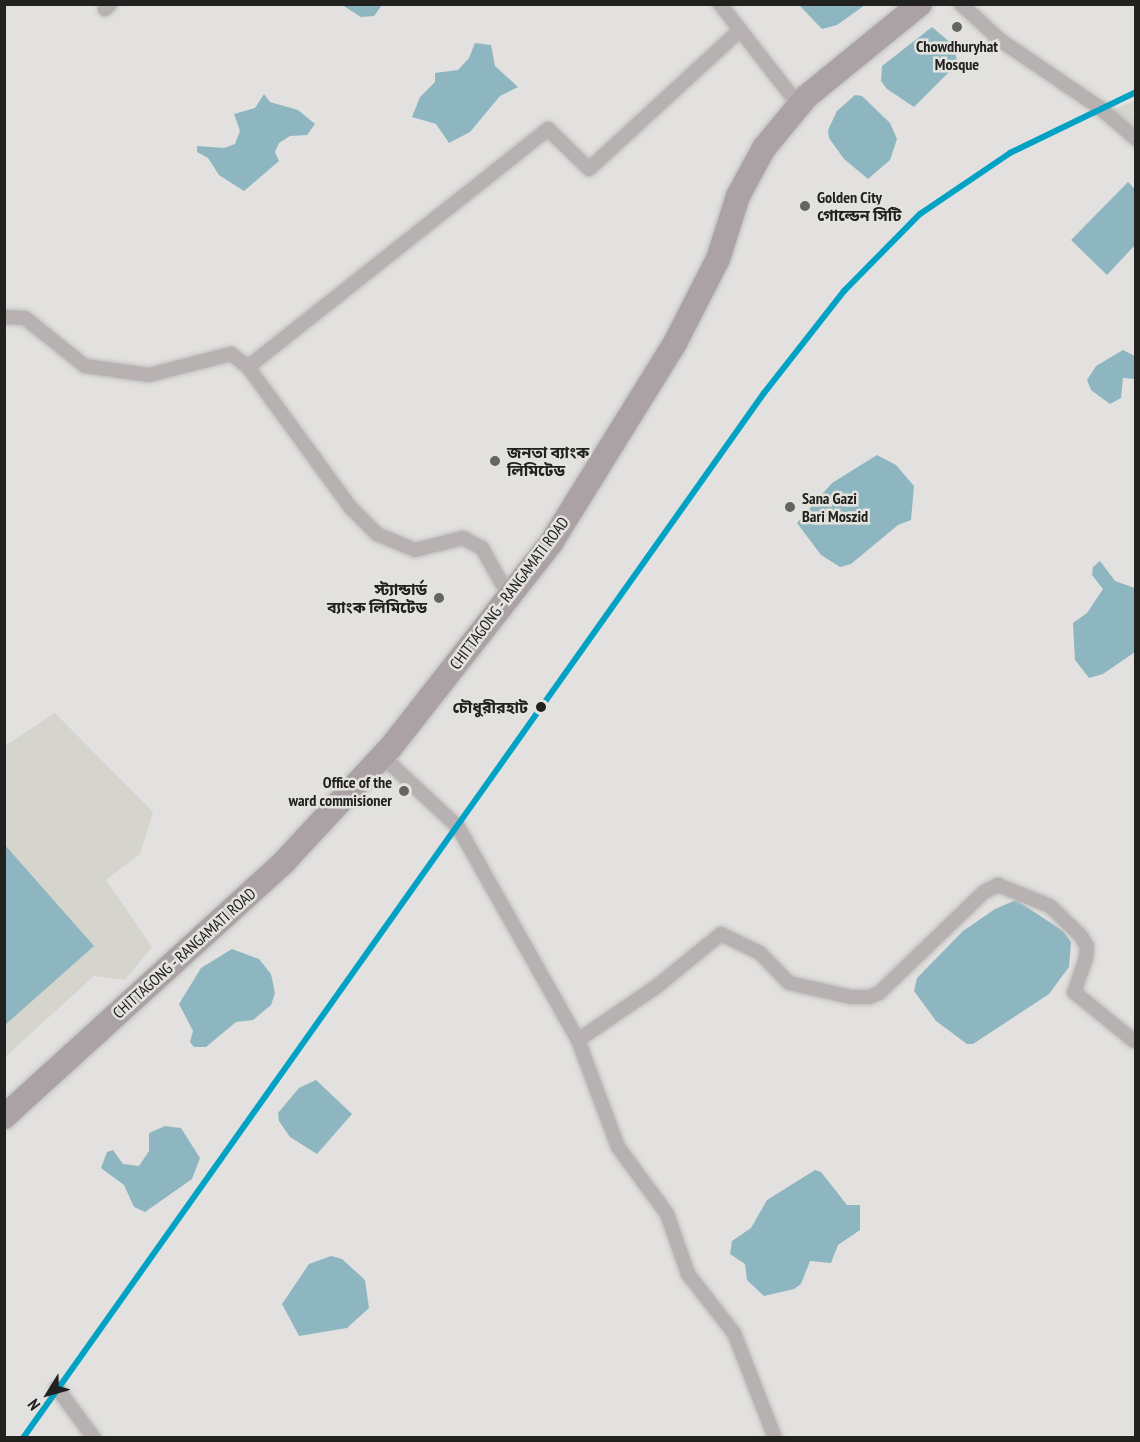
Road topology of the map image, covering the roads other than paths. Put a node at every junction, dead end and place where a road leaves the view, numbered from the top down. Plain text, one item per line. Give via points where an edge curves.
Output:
1 (720, 4) edge
2 (899, 4) edge
3 (920, 4) edge
4 (961, 4) edge
5 (740, 30) junction
6 (790, 94) junction
7 (1136, 139) edge
8 (4, 317) edge
9 (248, 367) junction
10 (502, 584) junction
11 (382, 756) junction
12 (578, 1040) junction
13 (1134, 1041) dead end
14 (4, 1104) edge
15 (4, 1117) edge
16 (57, 1388) dead end
17 (94, 1437) edge
18 (775, 1437) edge

1 - 5 street
2 - 6 highway, CHITTAGONG - RANGAMATI ROAD
3 - 11 highway, CHITTAGONG - RANGAMATI ROAD via 806,97 771,139 738,196 718,259 675,343 551,543
4 - 7 street via 1000,40 1100,108
5 - 6 street
5 - 9 street via 589,169 548,129
6 - 10 highway, CHITTAGONG - RANGAMATI ROAD via 753,147 699,268 622,405
8 - 9 street via 26,318 85,366 149,375 231,354
9 - 10 street via 351,508 378,534 415,550 463,538 482,548
10 - 14 highway, CHITTAGONG - RANGAMATI ROAD via 478,619 316,813
11 - 12 street via 458,827
11 - 15 highway, CHITTAGONG - RANGAMATI ROAD via 284,862
12 - 13 street via 656,987 721,934 760,953 789,983 851,997 869,997 879,993 984,892 998,885 1050,906 1080,934 1087,946 1086,958 1074,992
12 - 18 street via 618,1147 667,1214 688,1274 734,1333
16 - 17 street

